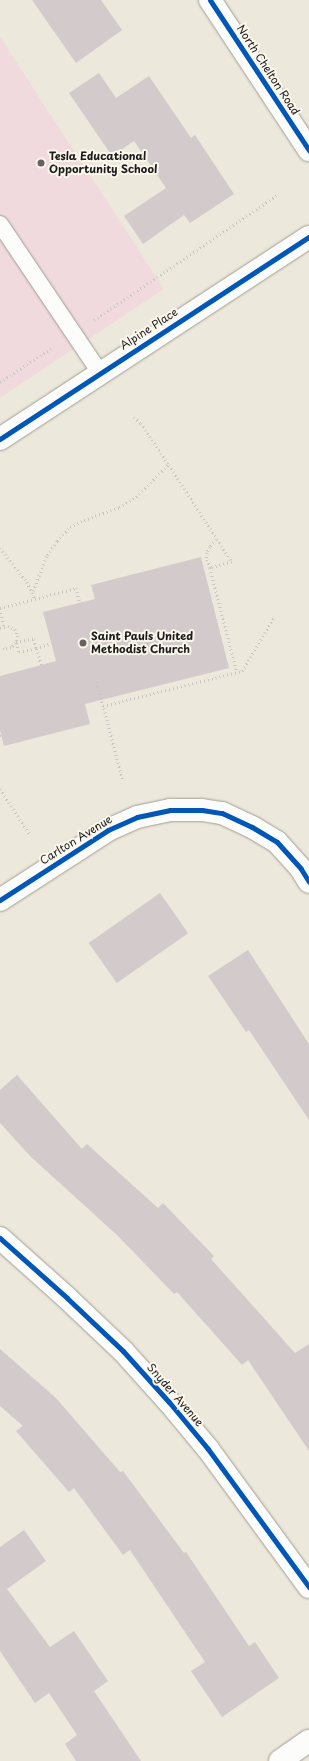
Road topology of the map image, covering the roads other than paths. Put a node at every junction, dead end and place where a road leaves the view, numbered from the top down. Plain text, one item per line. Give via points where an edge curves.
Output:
1 (210, 0) edge
2 (309, 150) edge
3 (0, 224) edge
4 (309, 237) edge
5 (100, 373) junction
6 (0, 439) edge
7 (309, 882) edge
8 (0, 900) edge
9 (0, 1238) edge
10 (309, 1587) edge
11 (309, 1742) edge
12 (280, 1761) edge

1 - 2 street, North Chelton Road
3 - 5 lane
4 - 5 street, Alpine Place
5 - 6 street, Alpine Place
7 - 8 street, Carlton Avenue via 277,842 252,827 222,813 170,810 137,817 108,830
9 - 10 street, Snyder Avenue via 123,1351 169,1402 227,1474
11 - 12 street

